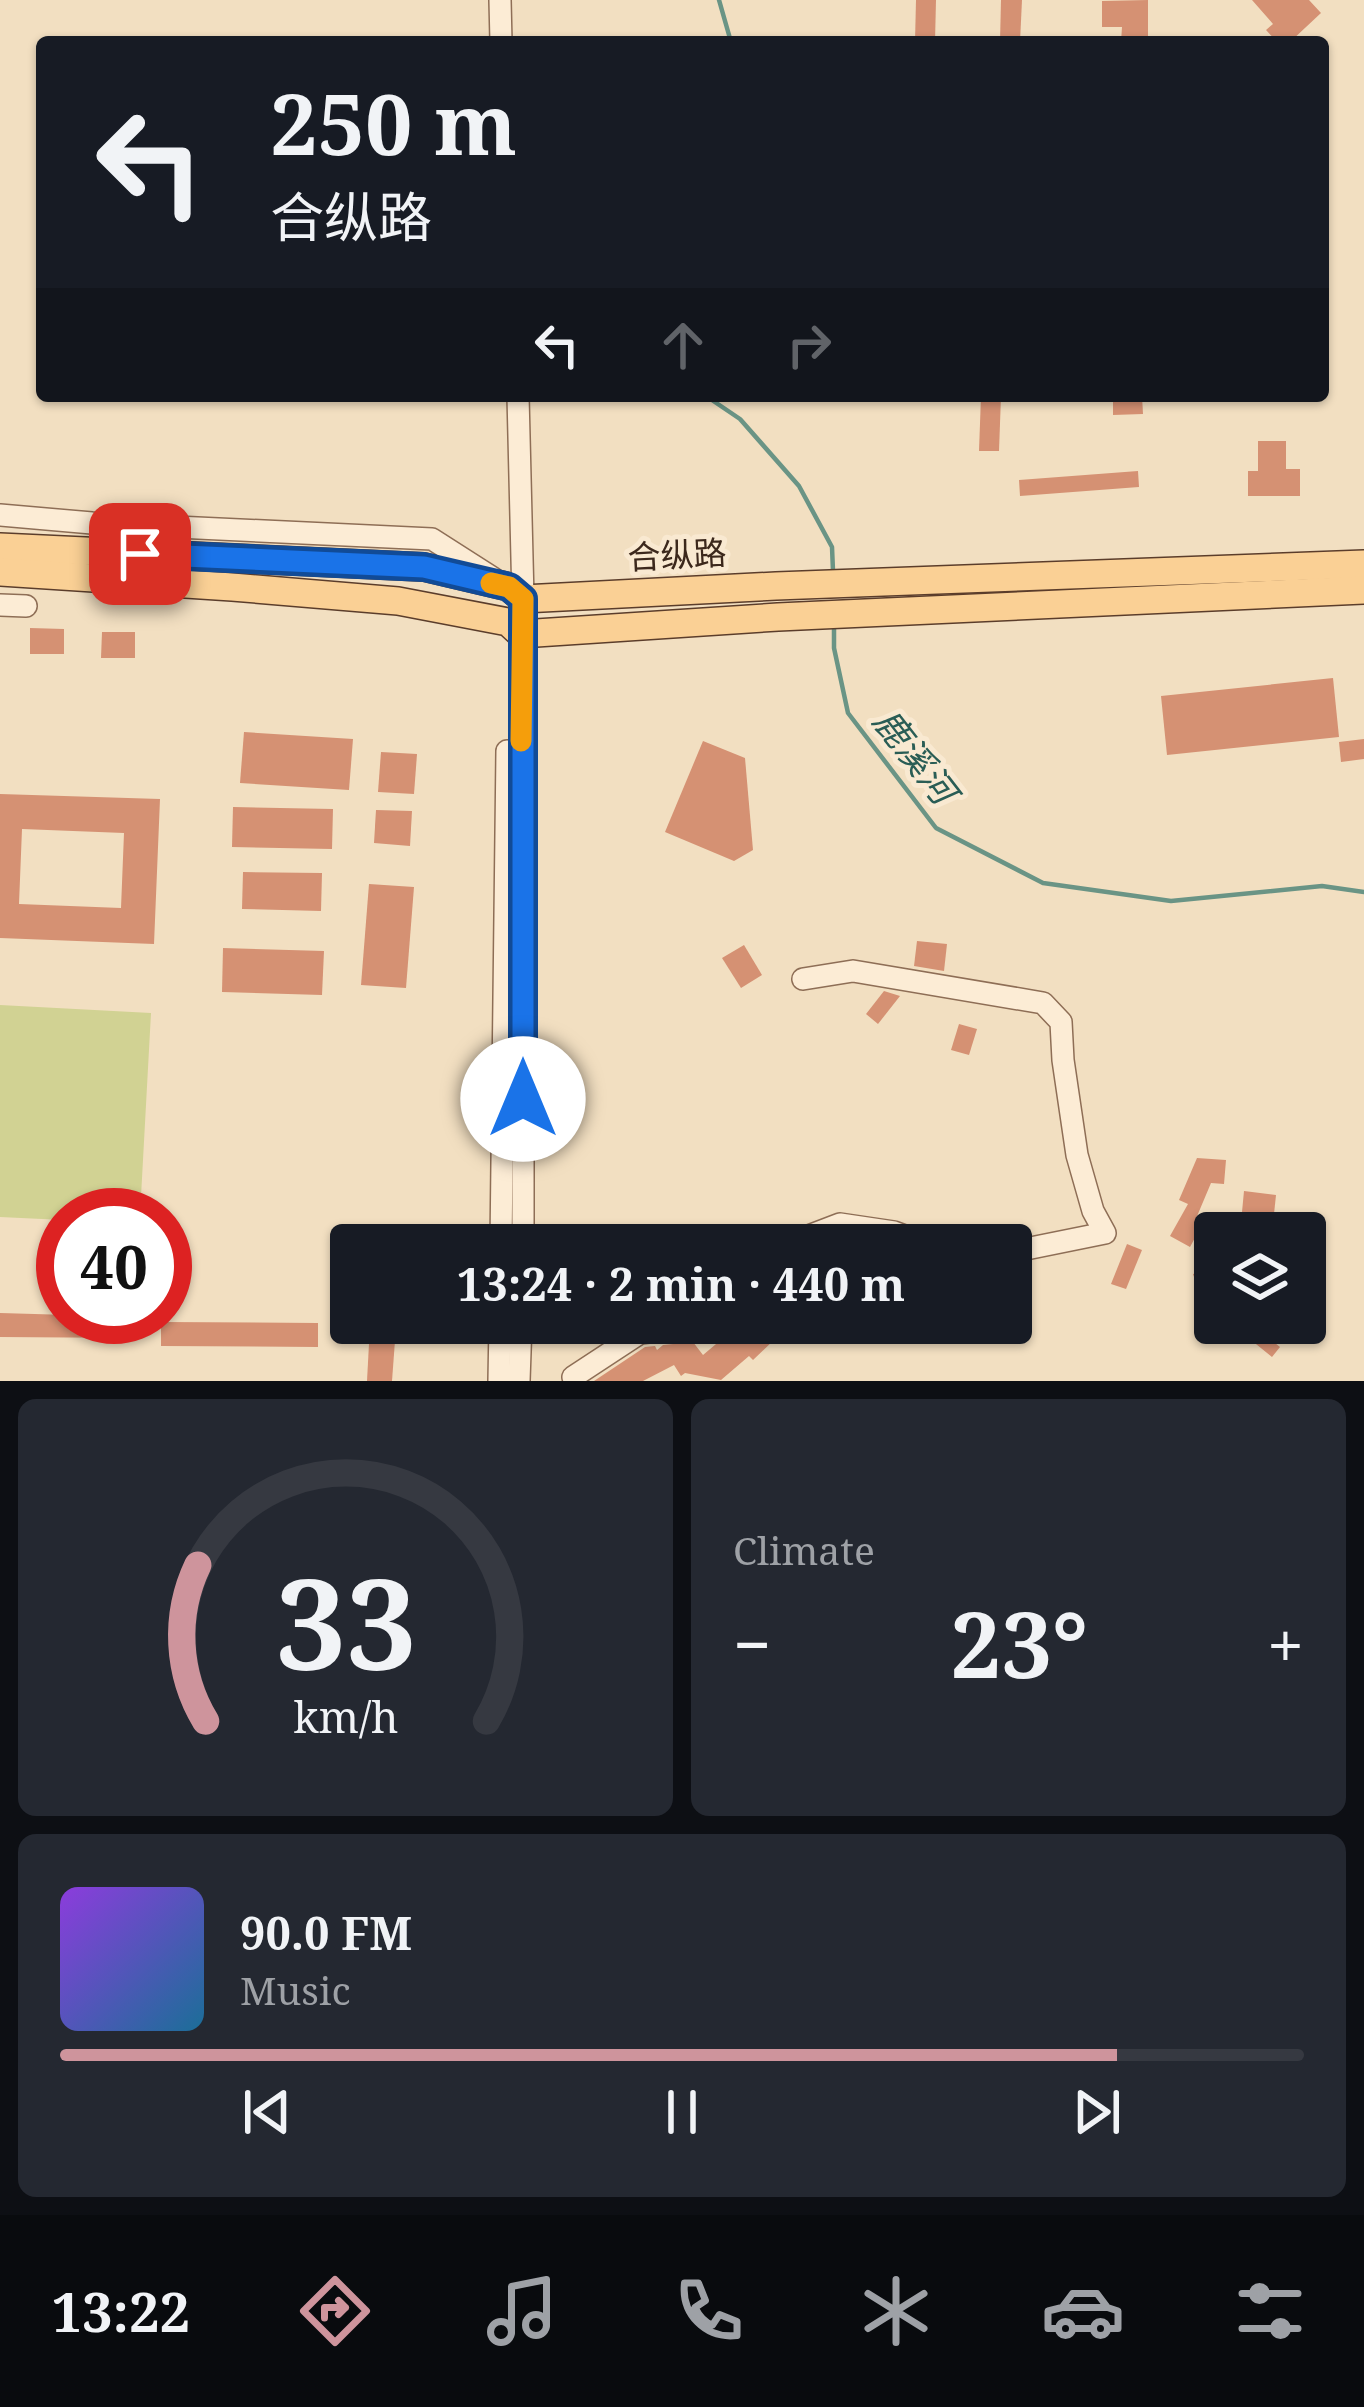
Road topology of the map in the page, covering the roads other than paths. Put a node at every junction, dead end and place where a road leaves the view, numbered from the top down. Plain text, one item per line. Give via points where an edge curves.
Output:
1 (500, 0) edge
2 (514, 0) edge
3 (500, 36) edge
4 (514, 36) edge
5 (506, 402) edge
6 (518, 402) edge
7 (0, 515) edge
8 (0, 547) edge
9 (1364, 564) edge
10 (0, 572) edge
11 (1364, 590) edge
12 (0, 605) edge
13 (26, 606) dead end
14 (515, 610) junction
15 (803, 980) dead end
16 (501, 1224) edge
17 (523, 1224) edge
18 (1032, 1248) edge
19 (500, 1344) edge
20 (521, 1344) edge
21 (623, 1344) edge
22 (499, 1381) edge
23 (520, 1381) edge
24 (574, 1381) edge

1 - 3 street
2 - 4 street
5 - 14 street
6 - 14 street
7 - 14 street via 431,539
8 - 14 main road, 合纵路 via 424,567
9 - 14 main road, 合纵路 via 776,586
10 - 14 main road, 合纵路
11 - 14 main road via 778,617
12 - 13 street
14 - 16 street
14 - 17 street
15 - 18 street via 853,971 1043,1003 1061,1022 1077,1155 1105,1234
19 - 22 street
20 - 23 street
21 - 24 street

